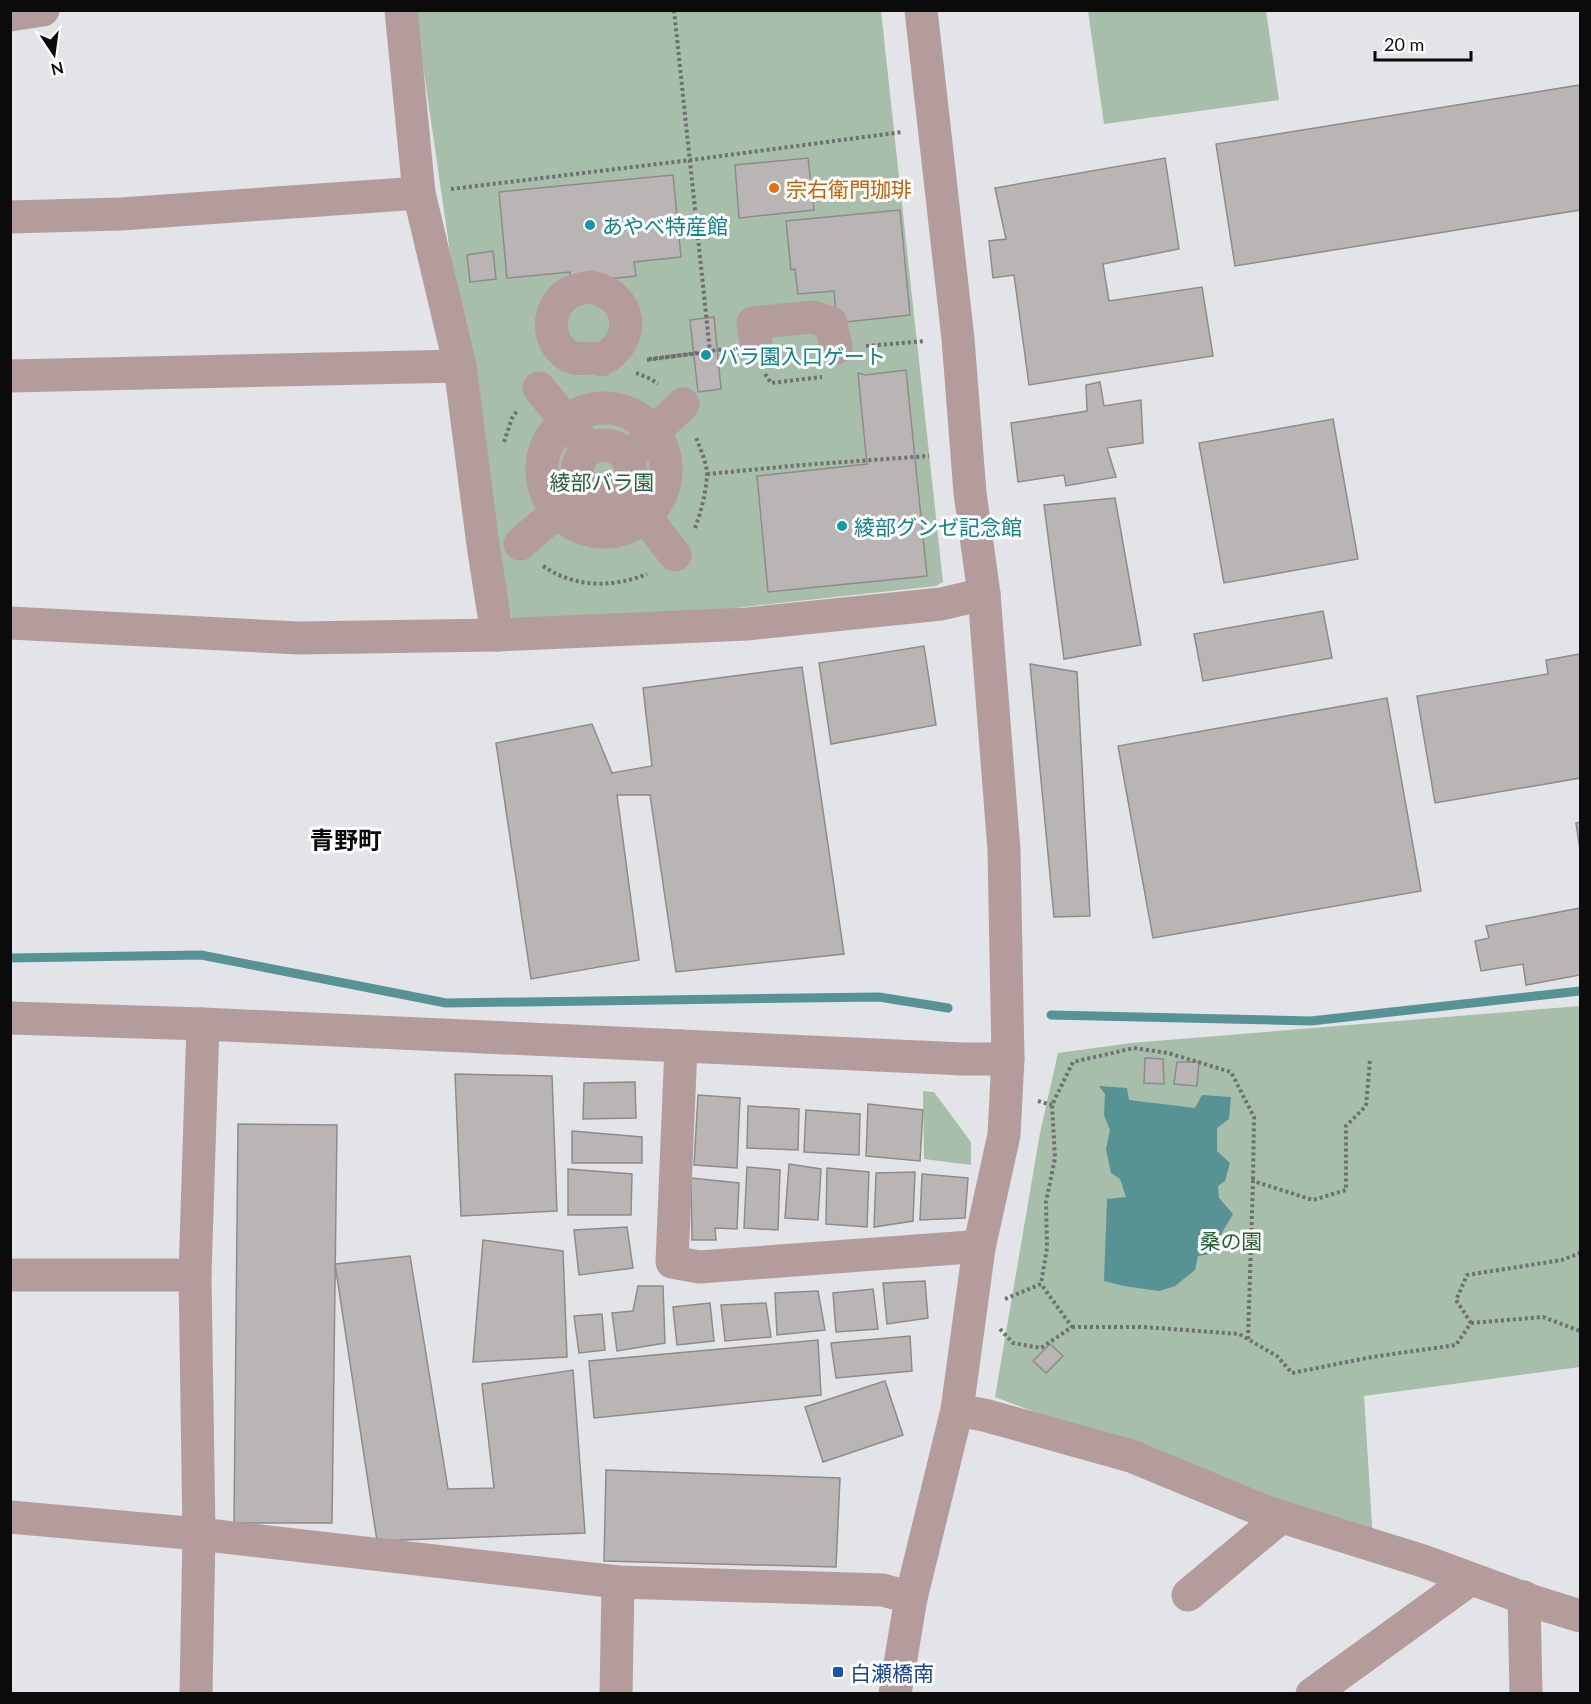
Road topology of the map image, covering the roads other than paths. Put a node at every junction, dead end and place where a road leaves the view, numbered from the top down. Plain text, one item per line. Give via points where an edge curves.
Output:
1 (44, 10) edge
2 (401, 10) edge
3 (921, 10) edge
4 (10, 15) edge
5 (419, 193) junction
6 (10, 217) edge
7 (756, 344) road end
8 (836, 348) road end
9 (460, 366) junction
10 (10, 376) edge
11 (539, 388) dead end
12 (683, 404) road end
13 (566, 422) junction
14 (653, 433) junction
15 (589, 449) junction
16 (628, 458) junction
17 (583, 489) junction
18 (624, 490) junction
19 (558, 511) junction
20 (645, 516) junction
21 (529, 553) road end
22 (675, 555) road end
23 (984, 594) junction
24 (10, 623) edge
25 (498, 635) junction
26 (10, 1017) edge
27 (203, 1024) junction
28 (681, 1046) junction
29 (1008, 1059) junction
30 (980, 1248) junction
31 (10, 1275) edge
32 (195, 1275) junction
33 (957, 1410) junction
34 (10, 1517) edge
35 (1281, 1517) junction
36 (199, 1533) junction
37 (1471, 1579) junction
38 (618, 1582) junction
39 (1188, 1595) dead end
40 (911, 1598) junction
41 (1524, 1598) junction
42 (1581, 1616) edge
43 (195, 1694) edge
44 (616, 1694) edge
45 (895, 1694) edge
46 (1312, 1694) edge
47 (1526, 1694) edge

1 - 4 street
2 - 5 street
3 - 23 street via 958,339 970,493
5 - 6 street via 121,214
5 - 9 street
7 - 8 street via 753,323 813,317 831,323
9 - 10 street
9 - 25 street
11 - 13 street
12 - 14 street
13 - 14 street via 591,410 611,409 631,414
13 - 15 street
13 - 19 street via 546,448 542,468 544,488
14 - 16 street
14 - 20 street via 666,463 665,484 657,503
15 - 16 street via 597,445 615,446
15 - 17 street via 582,455 576,472
16 - 18 street via 632,474
17 - 18 street via 599,499 617,496
17 - 19 street
18 - 20 street
19 - 20 street via 586,529 606,532 625,528
19 - 21 street
20 - 22 street
23 - 25 street via 941,604 747,624
23 - 29 street via 1004,850
24 - 25 street via 298,638
26 - 27 street
27 - 28 street
27 - 32 street
28 - 29 street
28 - 30 street via 672,1262 699,1267
29 - 30 street via 1004,1135
30 - 33 street
31 - 32 street
32 - 36 street
33 - 35 street via 1131,1456
33 - 40 street
34 - 36 street
35 - 37 street
35 - 39 street
36 - 38 street
36 - 43 street
37 - 41 street
37 - 46 street
38 - 40 street via 883,1590
38 - 44 street
40 - 45 street
41 - 42 street
41 - 47 street

